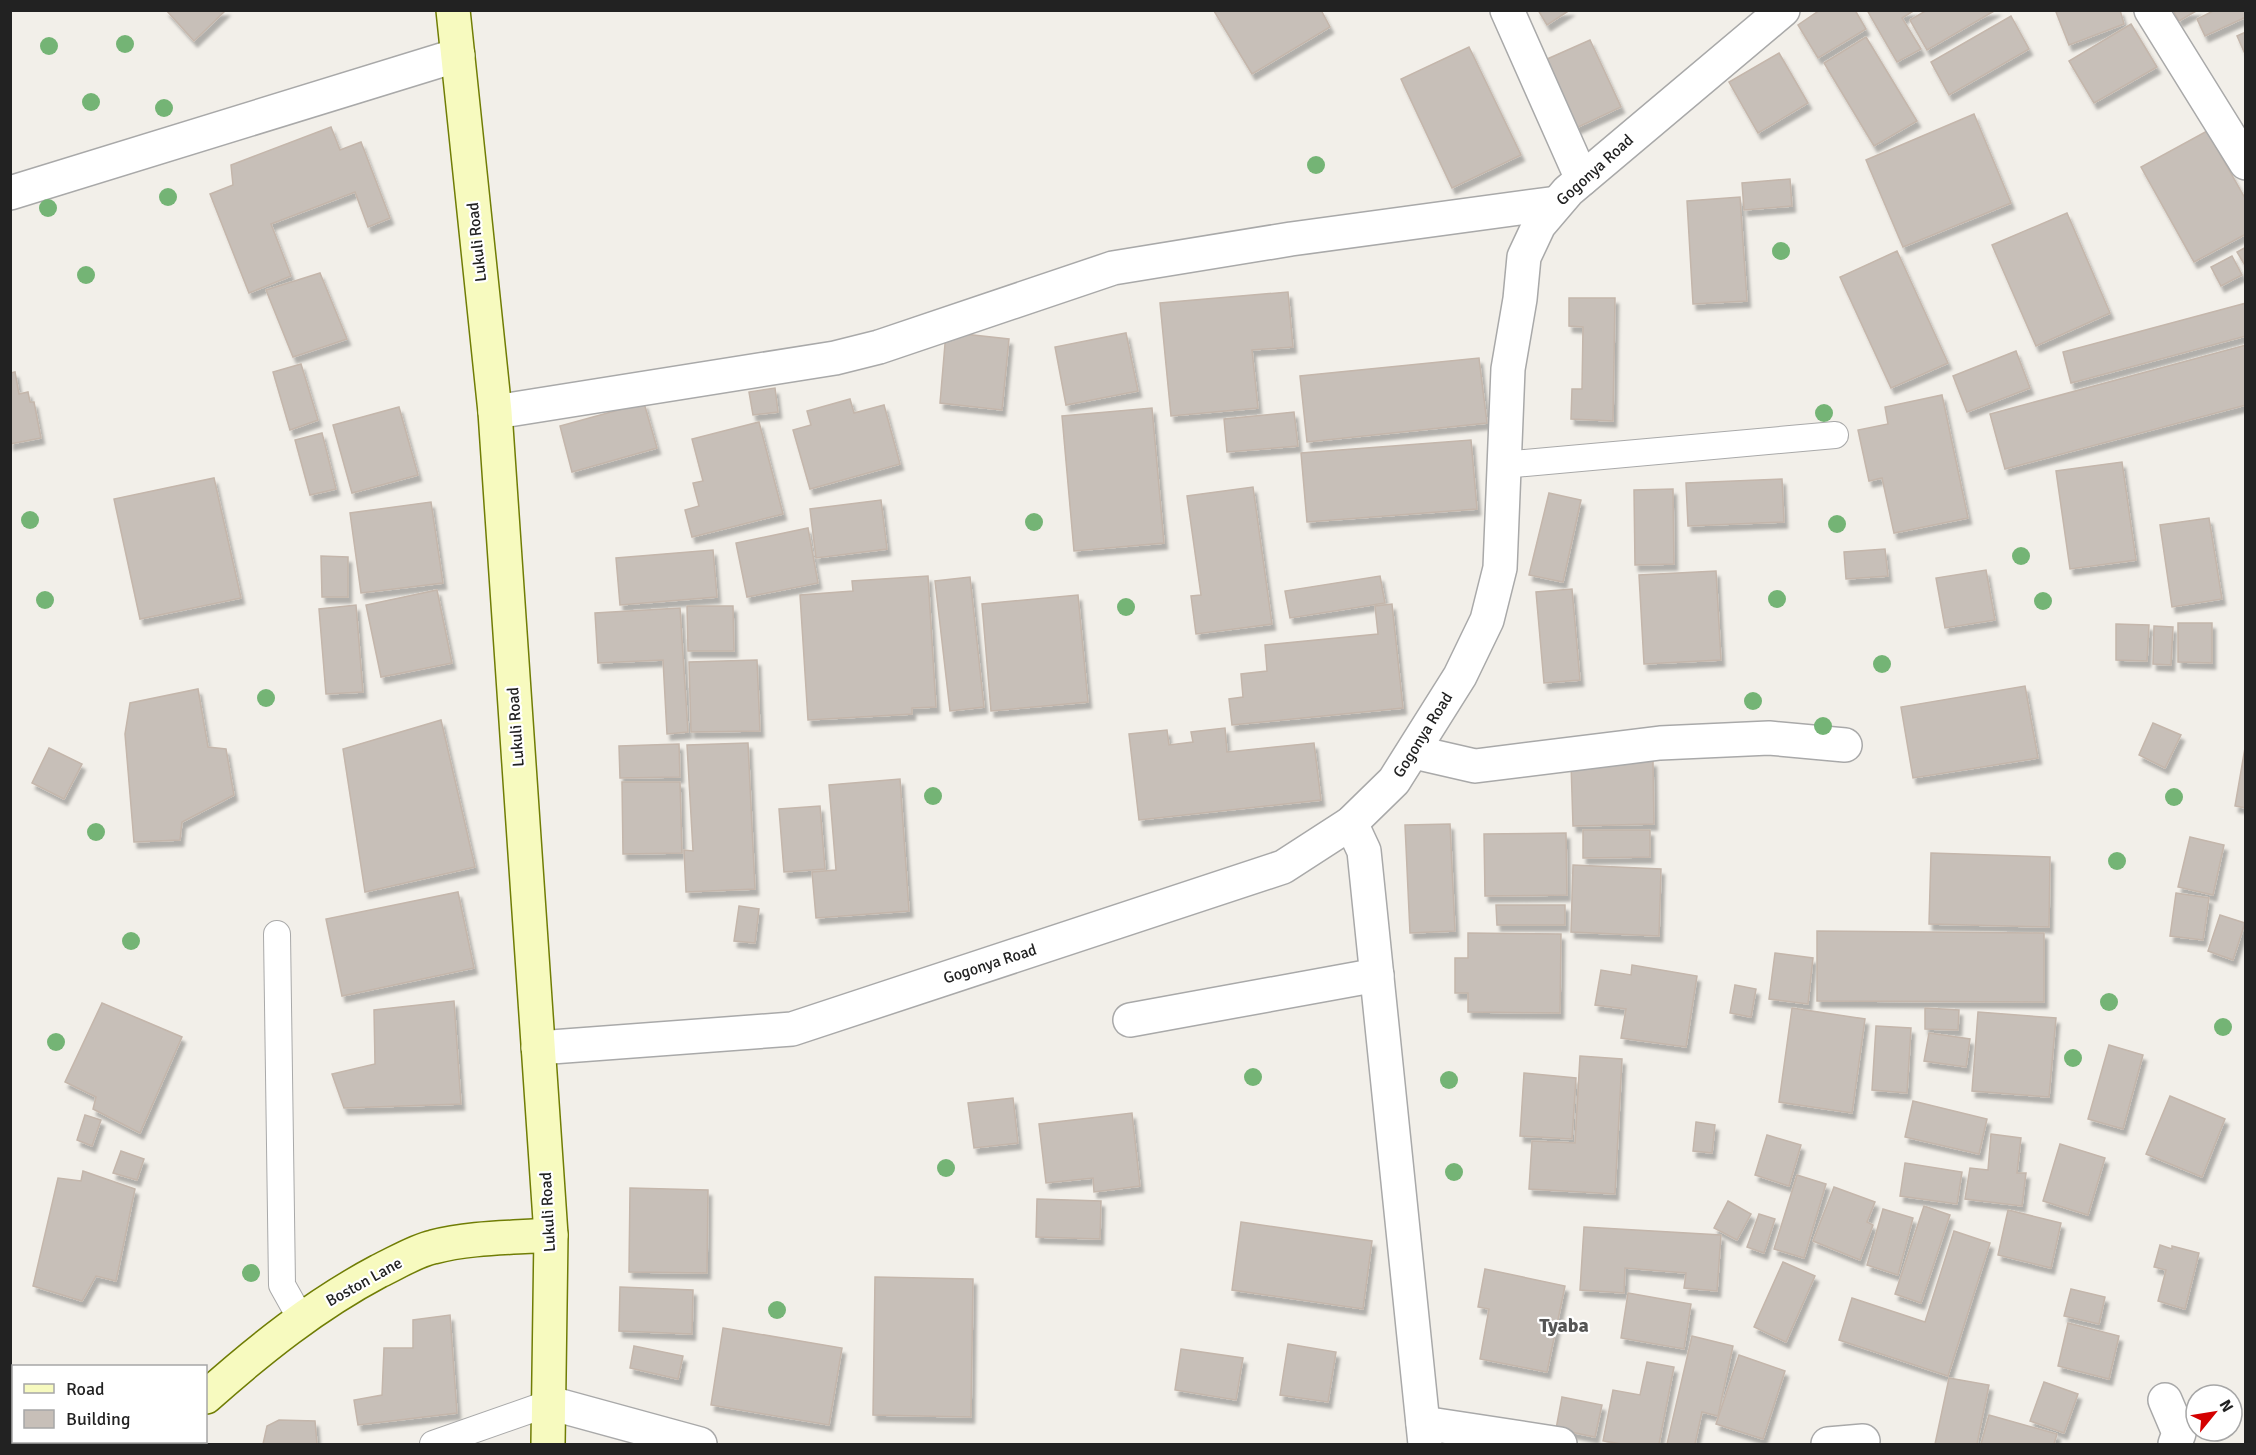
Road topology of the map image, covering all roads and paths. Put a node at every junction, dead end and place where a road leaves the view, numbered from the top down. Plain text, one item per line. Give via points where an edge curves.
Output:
1 (453, 10) edge
2 (1507, 10) edge
3 (1783, 10) edge
4 (2151, 10) edge
5 (458, 54) junction
6 (2241, 147) edge
7 (1582, 179) junction
8 (10, 193) edge
9 (1557, 203) junction
10 (495, 412) junction
11 (1835, 435) dead end
12 (1503, 465) junction
13 (1845, 745) dead end
14 (1414, 752) junction
15 (1351, 823) junction
16 (277, 934) dead end
17 (1377, 975) junction
18 (1130, 1020) dead end
19 (538, 1048) junction
20 (551, 1235) junction
21 (301, 1319) junction
22 (207, 1396) edge
23 (2165, 1400) dead end
24 (550, 1403) junction
25 (1424, 1434) edge
26 (1863, 1441) dead end
27 (433, 1444) edge
28 (548, 1444) edge
29 (700, 1444) edge
30 (1560, 1444) edge
31 (1828, 1444) edge
32 (2175, 1444) edge

1 - 5 street, Lukuli Road
2 - 7 street
3 - 7 street, Gogonya Road
4 - 6 street
5 - 8 street
5 - 10 street, Lukuli Road
7 - 9 street, Gogonya Road
9 - 10 street via 1113,268 836,358
9 - 12 street, Gogonya Road via 1539,225 1524,257 1508,369
10 - 19 street, Lukuli Road
11 - 12 lane
12 - 14 street, Gogonya Road via 1500,567 1487,620 1460,676
13 - 14 street via 1769,738 1660,743 1475,766
14 - 15 street, Gogonya Road via 1394,781
15 - 17 street via 1364,851
15 - 19 street, Gogonya Road via 1283,867 792,1029
16 - 21 lane via 282,1285
17 - 18 street
17 - 25 street
19 - 20 street, Lukuli Road
20 - 21 street, Boston Lane via 431,1247 341,1291
20 - 24 street, Lukuli Road
21 - 22 street, Boston Lane
23 - 32 street via 2180,1433
24 - 27 lane
24 - 28 street, Lukuli Road
24 - 29 street
25 - 30 street
26 - 31 street

